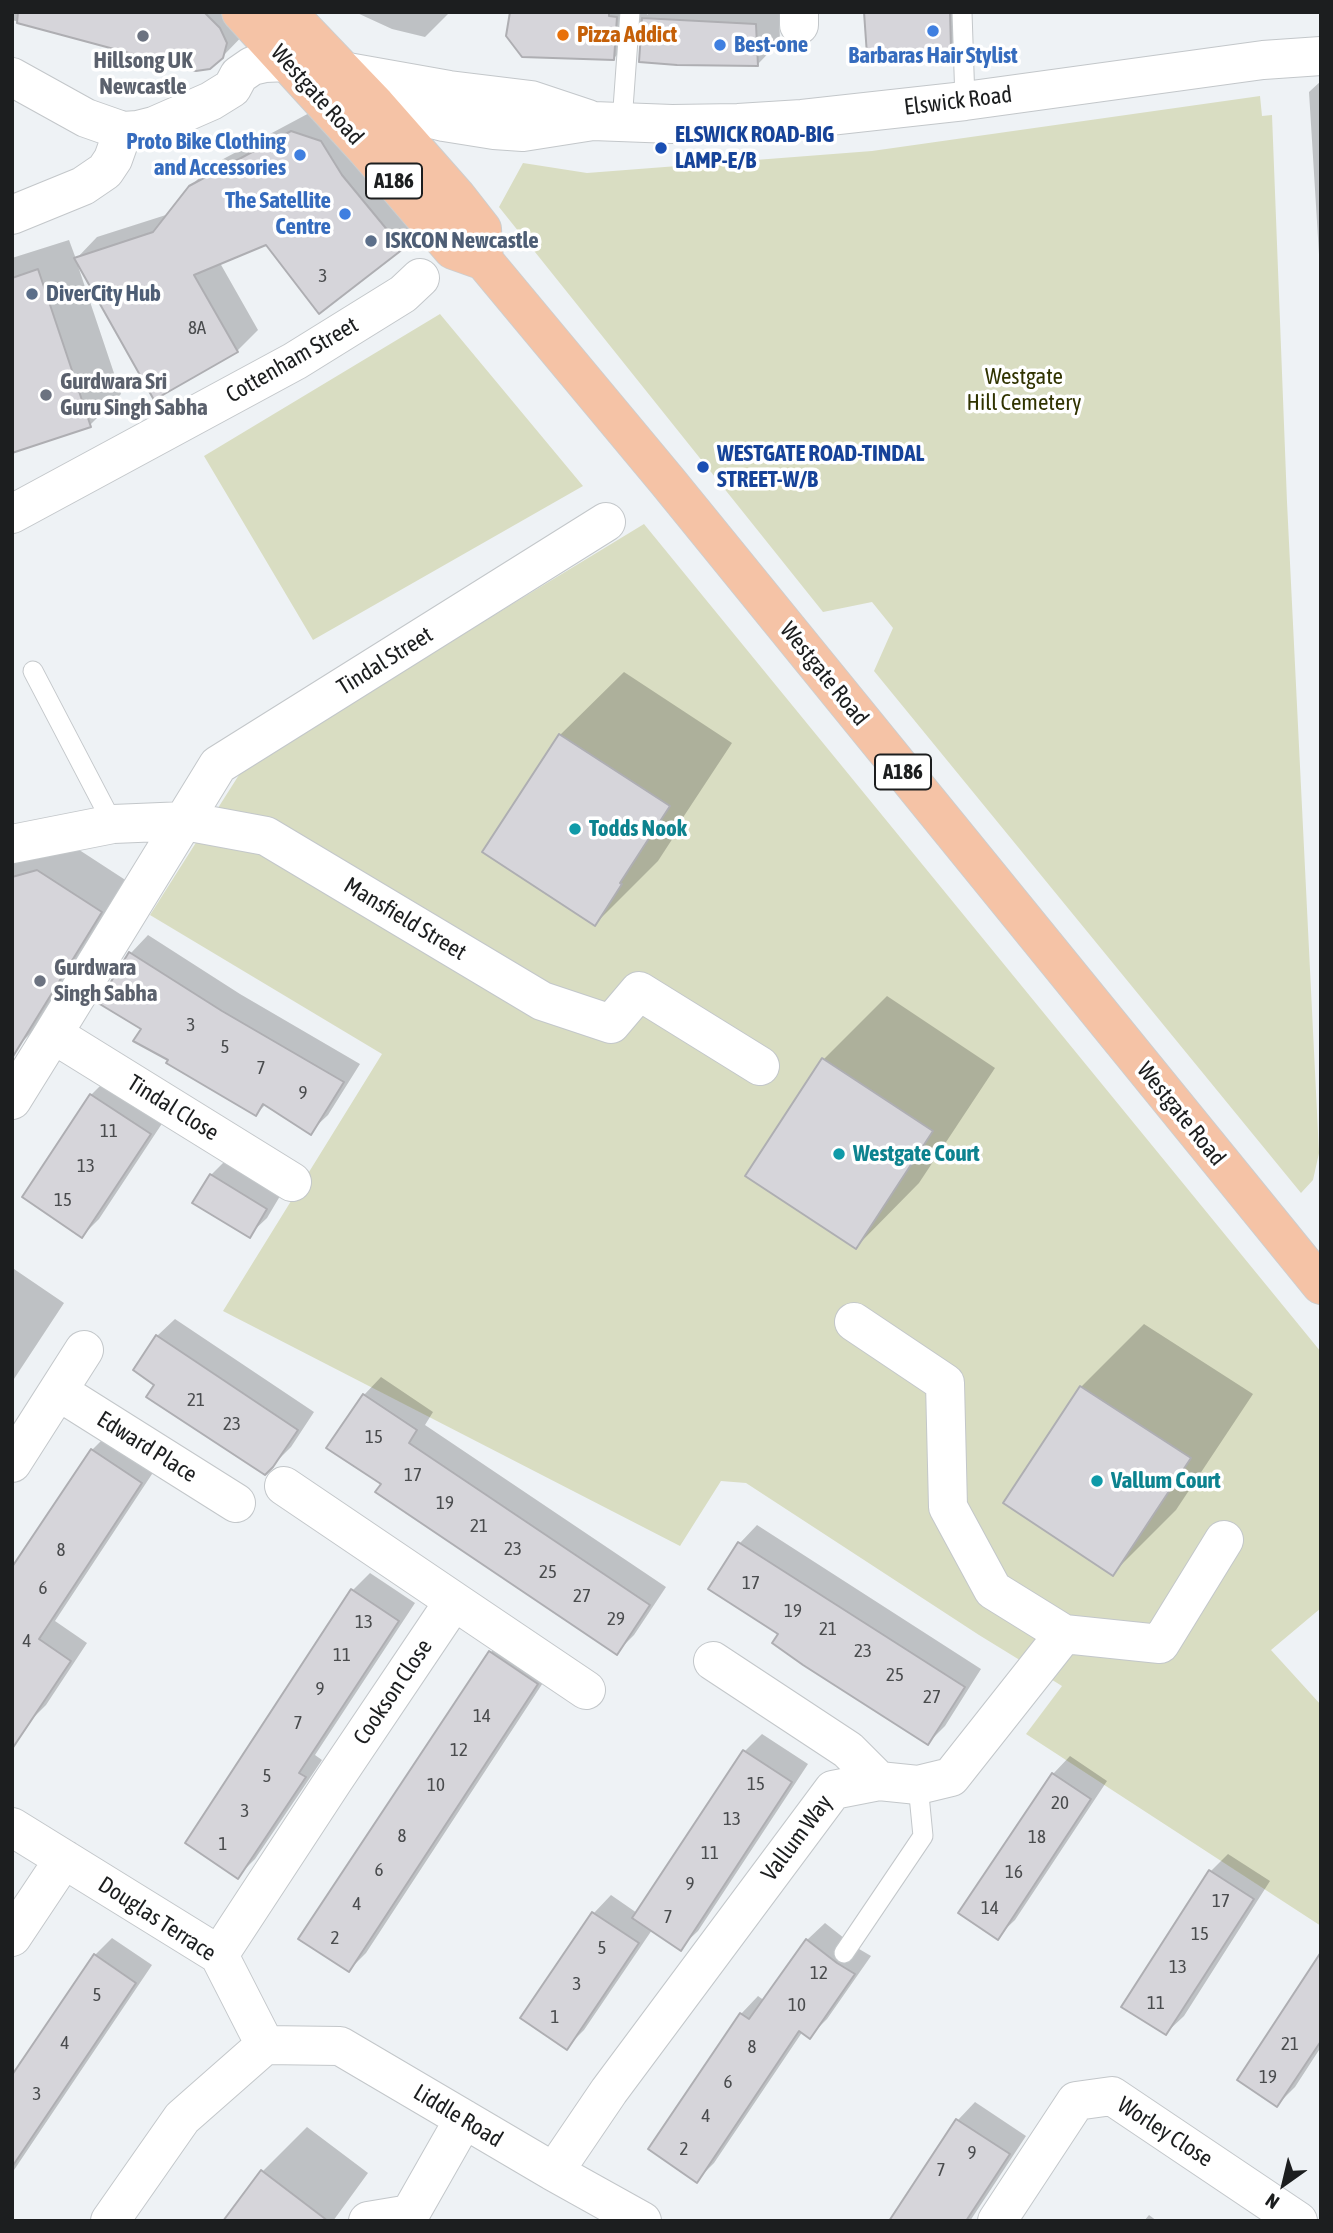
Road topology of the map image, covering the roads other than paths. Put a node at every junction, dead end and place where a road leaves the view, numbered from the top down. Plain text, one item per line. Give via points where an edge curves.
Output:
1 (241, 12) edge
2 (287, 12) edge
3 (630, 12) edge
4 (962, 12) edge
5 (1321, 56) edge
6 (314, 74) junction
7 (12, 77) edge
8 (965, 101) junction
9 (376, 105) junction
10 (608, 121) junction
11 (123, 131) junction
12 (12, 215) edge
13 (484, 261) junction
14 (420, 278) dead end
15 (12, 514) edge
16 (606, 522) dead end
17 (33, 671) dead end
18 (185, 821) junction
19 (113, 824) junction
20 (12, 844) edge
21 (53, 1034) junction
22 (760, 1066) dead end
23 (12, 1100) edge
24 (292, 1182) dead end
25 (1321, 1284) edge
26 (854, 1322) dead end
27 (84, 1350) dead end
28 (58, 1391) junction
29 (12, 1464) edge
30 (284, 1486) dead end
31 (236, 1503) dead end
32 (1224, 1541) dead end
33 (454, 1601) junction
34 (1064, 1634) junction
35 (713, 1661) dead end
36 (586, 1690) dead end
37 (879, 1781) junction
38 (918, 1785) junction
39 (12, 1827) edge
40 (64, 1859) junction
41 (12, 1937) edge
42 (844, 1953) dead end
43 (219, 1955) junction
44 (265, 2045) junction
45 (464, 2119) junction
46 (554, 2172) junction
47 (110, 2221) edge
48 (368, 2221) edge
49 (642, 2221) edge
50 (997, 2221) edge
51 (1298, 2221) edge

1 - 6 main road, Westgate Road / A186
2 - 6 main road, Westgate Road / A186
3 - 10 lane
4 - 8 lane
5 - 8 street, Elswick Road
6 - 9 street, Elswick Road
6 - 10 street, Elswick Road via 531,100
6 - 11 street via 281,85 232,88 154,126
6 - 13 main road, Westgate Road / A186 via 453,250
7 - 11 street via 86,118
8 - 10 street, Elswick Road via 751,122
9 - 10 street, Elswick Road via 444,122 523,132
9 - 13 main road, Westgate Road / A186 via 482,229
11 - 12 street via 104,171 83,186
13 - 25 main road, Westgate Road / A186
14 - 15 street, Cottenham Street via 403,294 295,361
16 - 18 street, Tindal Street via 218,765
17 - 19 lane
18 - 19 street, Mansfield Street
18 - 21 street
18 - 22 street, Mansfield Street via 266,836 542,1001 611,1024 639,991
19 - 20 street, Mansfield Street
21 - 23 street
21 - 24 street, Tindal Close
26 - 34 street via 945,1384 948,1507 993,1590
27 - 28 street
28 - 29 street
28 - 31 street, Edward Place
30 - 33 street
32 - 34 street via 1160,1644
33 - 36 street
33 - 43 street, Cookson Close
34 - 38 street, Vallum Way via 951,1777
35 - 37 street via 848,1750
37 - 38 street, Vallum Way
37 - 46 street, Vallum Way via 833,1790
38 - 42 lane via 923,1836
39 - 40 street, Douglas Terrace
40 - 41 street
40 - 43 street, Douglas Terrace
43 - 44 street, Douglas Terrace
44 - 45 street, Liddle Road via 340,2046
44 - 47 street via 182,2118
45 - 46 street, Liddle Road
45 - 48 street via 410,2214
46 - 49 street, Liddle Road
50 - 51 street, Worley Close via 1076,2101 1112,2096

